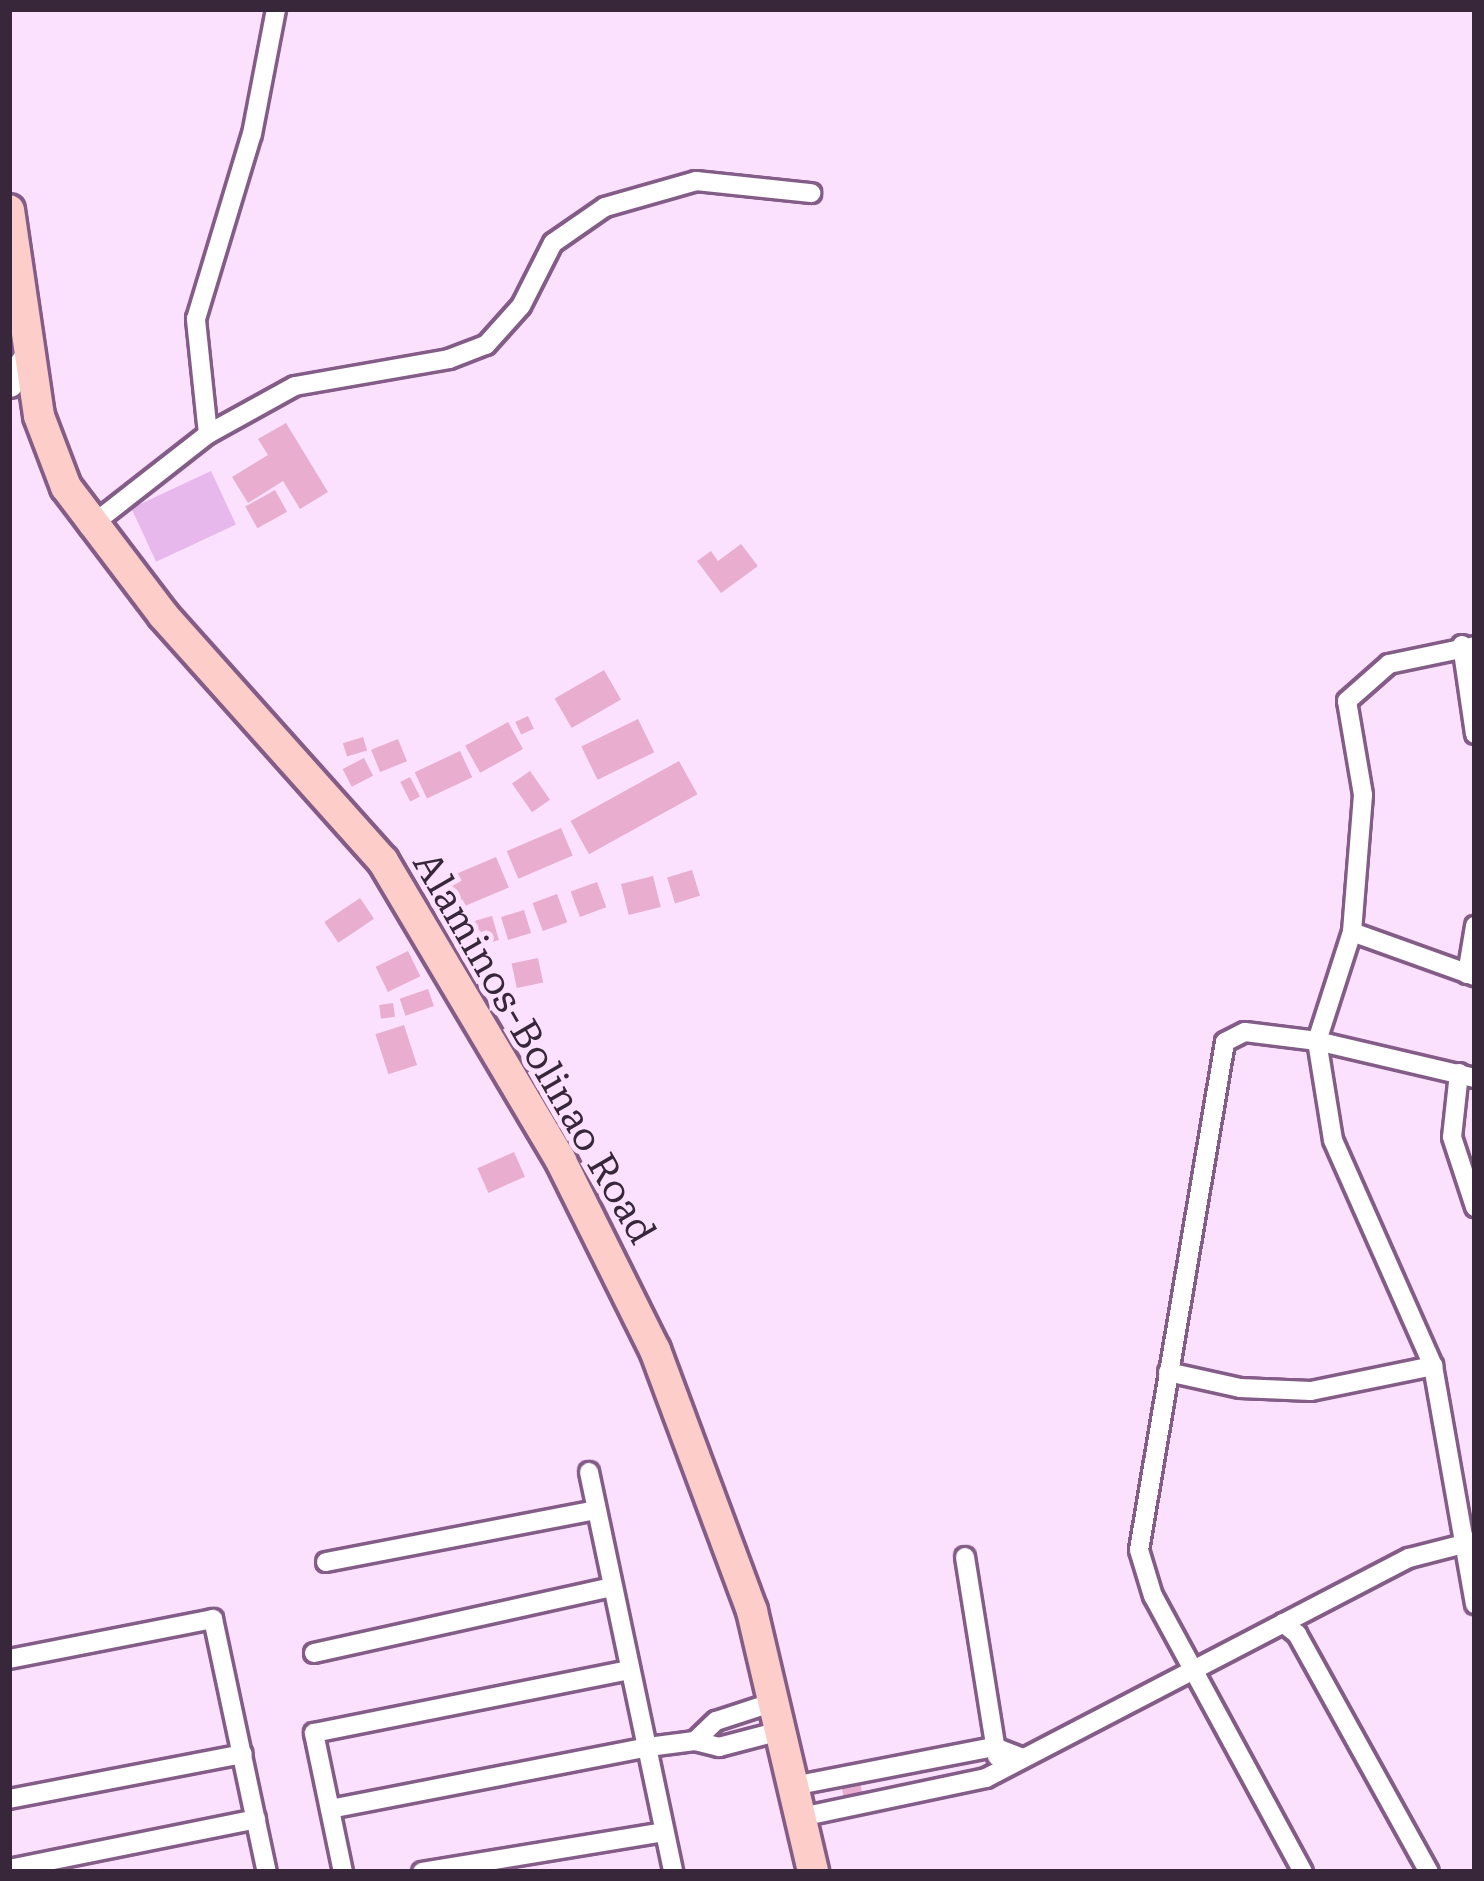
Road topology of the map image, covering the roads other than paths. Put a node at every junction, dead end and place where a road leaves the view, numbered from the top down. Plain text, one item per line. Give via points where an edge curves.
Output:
1 (276, 9) edge
2 (811, 193) dead end
3 (9, 210) edge
4 (18, 371) edge
5 (208, 434) junction
6 (89, 527) junction
7 (1469, 646) edge
8 (1475, 734) edge
9 (1475, 926) edge
10 (1352, 932) junction
11 (1471, 975) edge
12 (1317, 1041) junction
13 (1467, 1076) edge
14 (1475, 1207) edge
15 (1433, 1366) junction
16 (1168, 1372) junction
17 (589, 1472) dead end
18 (596, 1510) junction
19 (1468, 1541) edge
20 (965, 1557) dead end
21 (326, 1562) dead end
22 (611, 1587) junction
23 (1475, 1604) edge
24 (1283, 1623) junction
25 (314, 1653) dead end
26 (9, 1659) edge
27 (630, 1670) junction
28 (1195, 1672) junction
29 (777, 1716) junction
30 (695, 1741) junction
31 (648, 1747) junction
32 (994, 1747) junction
33 (243, 1754) junction
34 (1022, 1757) junction
35 (1000, 1772) junction
36 (794, 1786) junction
37 (9, 1799) edge
38 (329, 1809) junction
39 (801, 1817) junction
40 (256, 1820) junction
41 (664, 1832) junction
42 (9, 1869) edge
43 (266, 1872) edge
44 (343, 1872) edge
45 (422, 1872) edge
46 (673, 1872) edge
47 (813, 1872) edge
48 (1303, 1872) edge
49 (1429, 1872) edge

1 - 5 street via 252,134 196,319
2 - 5 street via 696,181 604,207 553,243 521,306 486,344 449,359 295,386
3 - 4 main road, Alaminos-Bolinao Road
4 - 6 main road, Alaminos-Bolinao Road
5 - 6 street
6 - 29 main road, Alaminos-Bolinao Road via 358,828 432,934 561,1161 655,1350 710,1480
7 - 8 street
7 - 10 street via 1389,664 1347,701 1363,779
9 - 11 street
10 - 11 street
10 - 12 street
12 - 13 street
12 - 15 street via 1333,1139
12 - 16 street via 1245,1032 1225,1042
13 - 14 street via 1452,1137
15 - 16 street via 1311,1391 1240,1388
15 - 19 street
16 - 28 street via 1138,1550
17 - 18 street
18 - 21 street
18 - 22 street
19 - 23 street
19 - 24 street via 1409,1558
20 - 32 street
22 - 25 street
22 - 27 street
24 - 28 street
24 - 49 street via 1297,1634
26 - 33 street via 213,1619
27 - 31 street
27 - 38 street via 314,1733
28 - 34 street
28 - 48 street
29 - 30 street via 716,1721
29 - 30 street via 719,1747
29 - 36 main road, Alaminos-Bolinao Road
30 - 31 street
31 - 38 street
31 - 41 street
32 - 34 street
32 - 35 street
32 - 36 street
33 - 37 street
33 - 40 street
34 - 35 street
35 - 39 street
36 - 39 main road, Alaminos-Bolinao Road
38 - 44 street
39 - 47 main road, Alaminos-Bolinao Road
40 - 42 street
40 - 43 street
41 - 45 street
41 - 46 street

